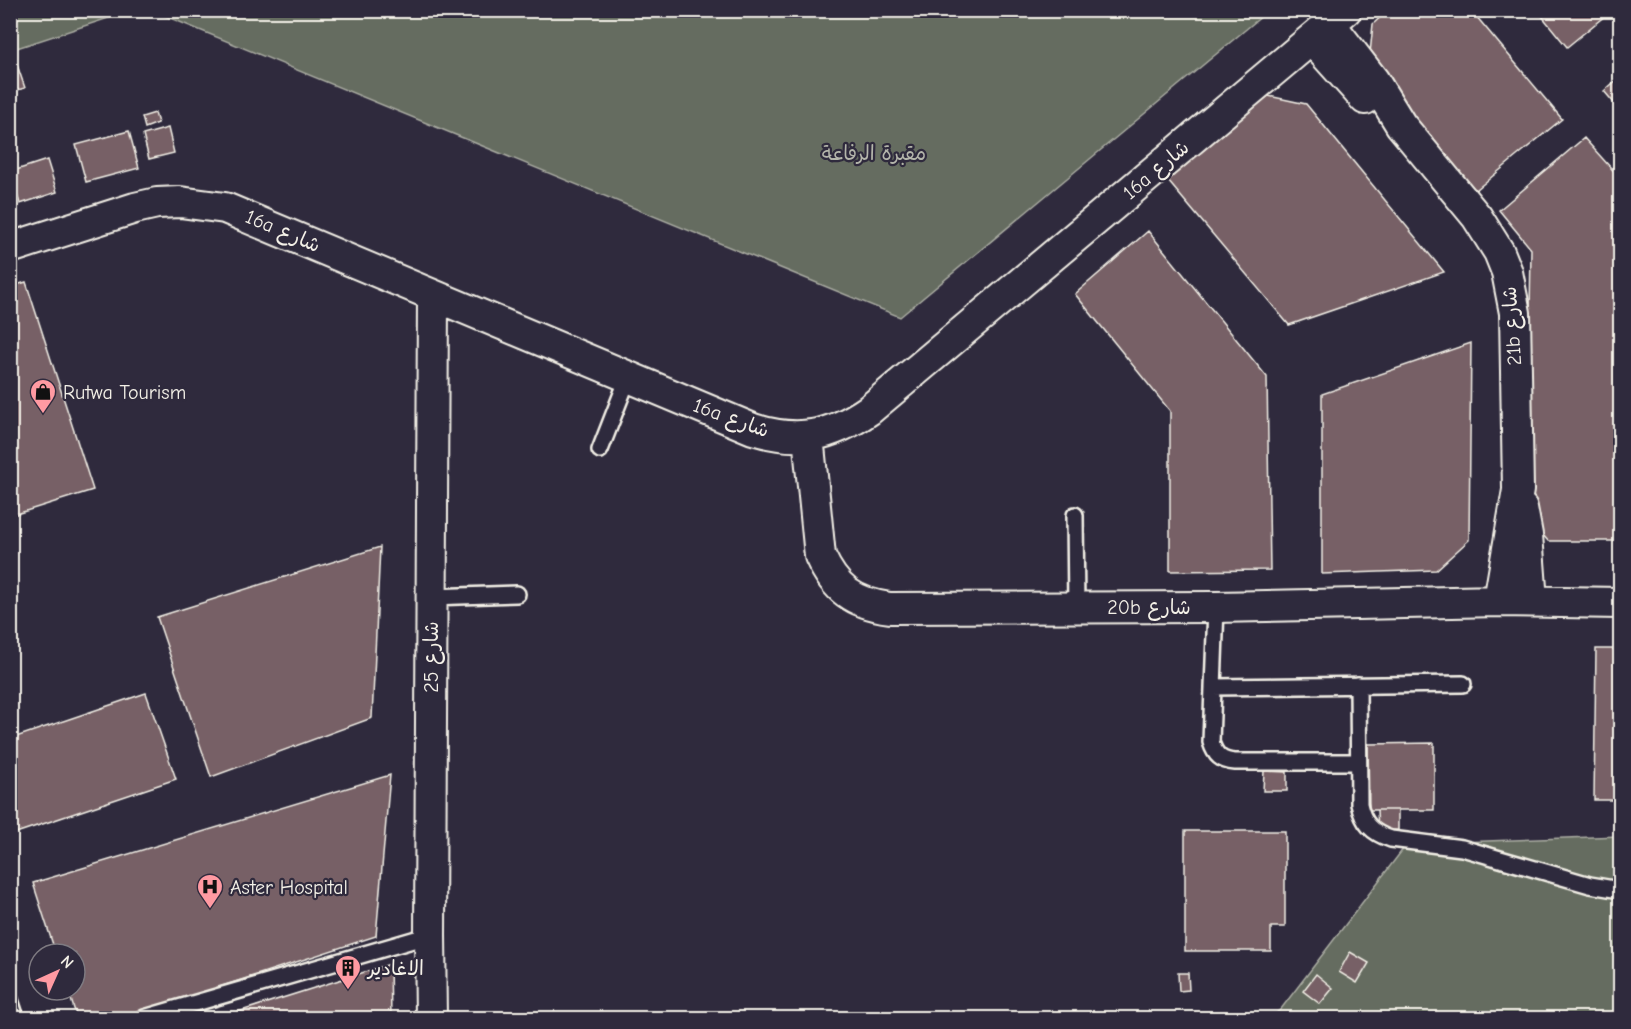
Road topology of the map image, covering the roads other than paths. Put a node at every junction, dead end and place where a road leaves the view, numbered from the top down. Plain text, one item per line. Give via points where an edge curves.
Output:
1 (1329, 25) edge
2 (10, 248) edge
3 (433, 296) junction
4 (628, 378) junction
5 (808, 436) junction
6 (600, 450) dead end
7 (1518, 490) junction
8 (1075, 515) dead end
9 (517, 594) dead end
10 (432, 597) junction
11 (1499, 601) junction
12 (1532, 602) junction
13 (1620, 603) edge
14 (1215, 607) junction
15 (1076, 608) junction
16 (1463, 684) dead end
17 (1358, 685) junction
18 (1213, 687) junction
19 (1358, 762) junction
20 (1620, 890) edge
21 (430, 935) junction
22 (10, 1000) edge
23 (16, 1018) edge
24 (144, 1018) edge
25 (431, 1018) edge

1 - 5 street, 16a شارع via 869,410 851,423
1 - 7 street, 21b شارع via 1374,81 1401,125 1477,217 1507,272 1515,314
2 - 3 street, 16a شارع via 135,208 180,202 203,204 247,216
3 - 4 street, 16a شارع
3 - 10 street, شارع 25
4 - 5 street, 16a شارع via 753,429 790,437
4 - 6 lane
5 - 15 street, 20b شارع via 820,555 839,587 854,598 890,608
7 - 11 street, 21b شارع
7 - 12 street, 21b شارع via 1527,535
8 - 15 lane
9 - 10 lane
10 - 21 street, شارع 25
11 - 12 street, 20b شارع
11 - 14 street, 20b شارع
12 - 13 street, 20b شارع
14 - 15 street, 20b شارع
14 - 18 lane
16 - 17 lane
17 - 18 lane
17 - 19 lane
18 - 19 lane via 1211,742 1213,750 1226,761
19 - 20 lane via 1362,817 1380,836 1462,848
21 - 24 lane
21 - 25 street, شارع 25
22 - 23 lane

